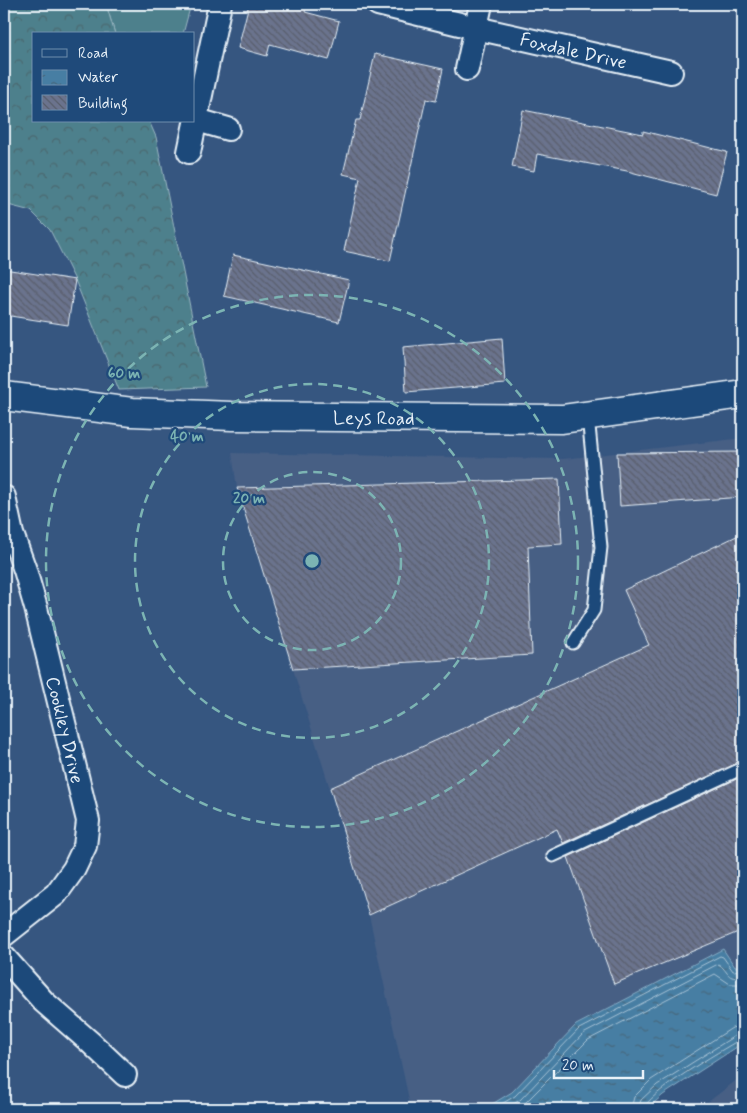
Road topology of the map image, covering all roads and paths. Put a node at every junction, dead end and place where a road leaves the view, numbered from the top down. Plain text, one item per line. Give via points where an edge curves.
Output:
1 (220, 4) edge
2 (378, 4) edge
3 (481, 4) edge
4 (406, 7) edge
5 (476, 28) junction
6 (467, 69) dead end
7 (671, 72) dead end
8 (197, 120) junction
9 (228, 128) dead end
10 (189, 152) dead end
11 (743, 394) edge
12 (4, 396) edge
13 (588, 416) junction
14 (4, 497) edge
15 (573, 643) dead end
16 (743, 768) edge
17 (553, 856) dead end
18 (4, 935) edge
19 (4, 957) edge
20 (125, 1076) dead end

1 - 8 street
2 - 4 street, Foxdale Drive
3 - 5 street
4 - 5 street, Foxdale Drive
5 - 6 street
5 - 7 street, Foxdale Drive
8 - 9 street
8 - 10 street
11 - 13 main road, Leys Road
12 - 13 main road, Leys Road via 132,412 211,415 552,419
13 - 15 lane via 601,547 594,610
14 - 18 street, Cookley Drive via 12,534 36,608 88,821 85,846 56,894
16 - 17 lane
19 - 20 street via 44,1002

